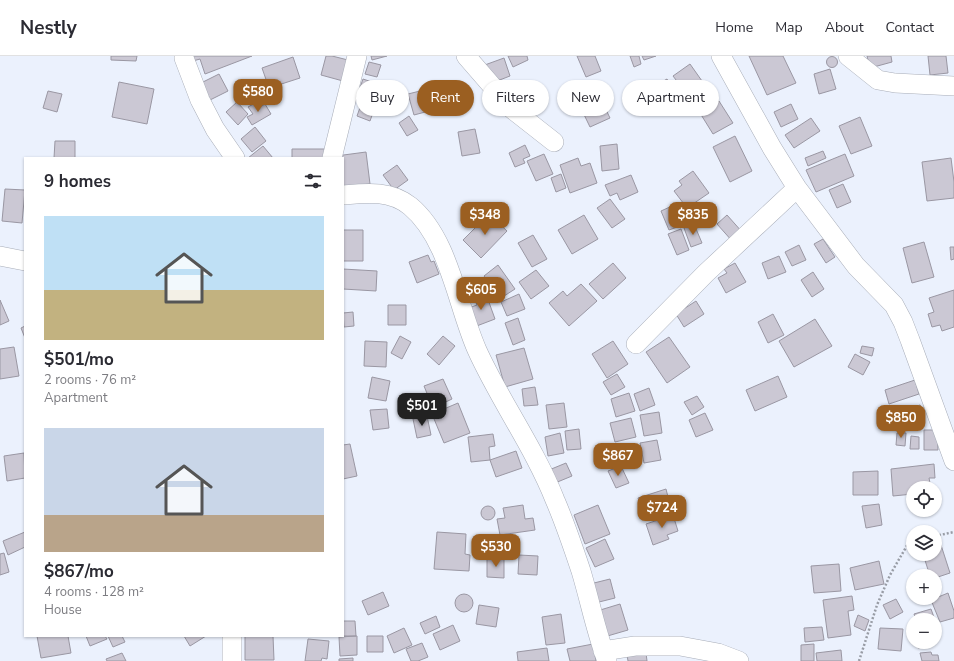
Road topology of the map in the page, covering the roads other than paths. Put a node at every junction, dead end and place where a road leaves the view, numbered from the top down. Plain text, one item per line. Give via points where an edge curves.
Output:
1 (357, 56) edge
2 (466, 56) edge
3 (721, 56) edge
4 (848, 56) edge
5 (184, 58) dead end
6 (954, 86) edge
7 (554, 142) dead end
8 (233, 157) edge
9 (332, 157) edge
10 (797, 188) junction
11 (344, 195) edge
12 (0, 256) edge
13 (24, 261) edge
14 (636, 344) dead end
15 (954, 461) edge
16 (232, 637) edge
17 (605, 656) edge
18 (232, 661) edge
19 (739, 661) edge

1 - 9 street
2 - 7 street via 512,109
3 - 10 street
4 - 6 street via 878,80
5 - 8 street via 200,100
10 - 14 street via 706,273
10 - 15 street via 856,266 894,305 910,340
11 - 17 street via 386,194 409,206 430,229 440,248 477,349 556,500 581,571
12 - 13 street
16 - 18 street
17 - 19 street via 635,646 680,646 718,652

